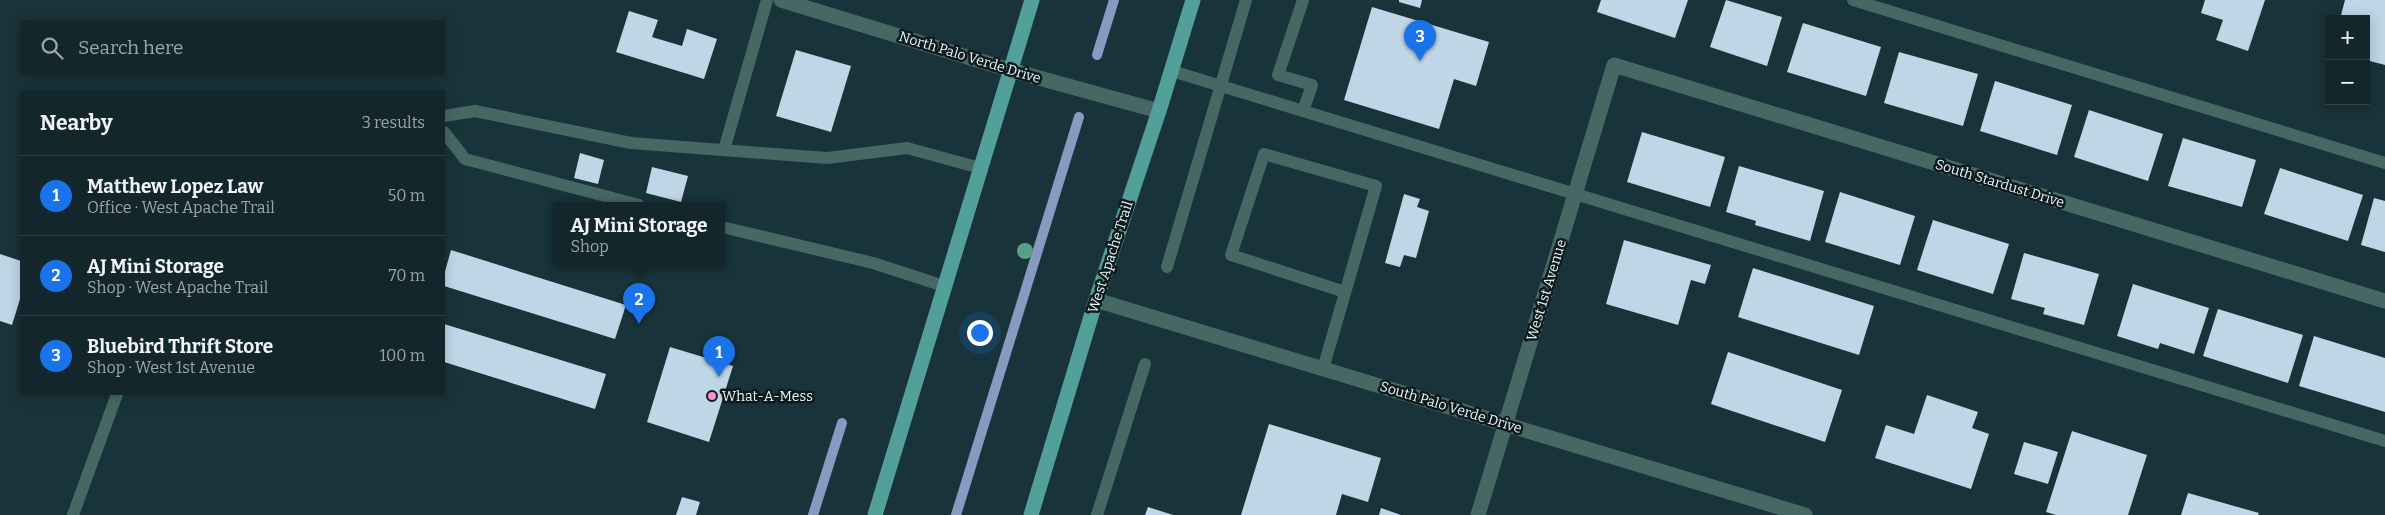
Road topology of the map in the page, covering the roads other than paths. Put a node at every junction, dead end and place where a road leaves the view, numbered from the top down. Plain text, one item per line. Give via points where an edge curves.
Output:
1 (766, 0) edge
2 (781, 0) edge
3 (1032, 0) edge
4 (1193, 0) edge
5 (1246, 0) edge
6 (1303, 0) edge
7 (1853, 0) edge
8 (1614, 65) joint
9 (1010, 70) junction
10 (1172, 71) junction
11 (1220, 86) junction
12 (1159, 111) junction
13 (1303, 111) junction
14 (445, 116) edge
15 (445, 133) edge
16 (724, 150) junction
17 (2385, 163) edge
18 (980, 168) junction
19 (1575, 194) junction
20 (628, 202) edge
21 (725, 228) edge
22 (1167, 267) dead end
23 (944, 286) junction
24 (1345, 292) junction
25 (1096, 300) junction
26 (2385, 301) edge
27 (1145, 364) dead end
28 (1323, 369) junction
29 (116, 395) edge
30 (1506, 424) junction
31 (2385, 441) edge
32 (73, 515) edge
33 (875, 515) edge
34 (1031, 515) edge
35 (1097, 515) edge
36 (1478, 515) edge
37 (1805, 515) edge

1 - 16 lane
2 - 9 street, North Palo Verde Drive
3 - 9 main road
4 - 10 main road, West Apache Trail
5 - 11 lane
6 - 13 lane via 1278,75 1312,85
7 - 17 lane
8 - 19 street, West 1st Avenue
8 - 26 street, South Stardust Drive
9 - 12 street, North Palo Verde Drive
9 - 18 main road
10 - 11 lane
10 - 12 main road, West Apache Trail
11 - 13 lane
11 - 22 lane
12 - 25 main road, West Apache Trail
13 - 19 lane
14 - 16 lane via 475,111 631,143
15 - 20 lane via 465,159
16 - 18 lane via 827,158 907,148
18 - 23 main road
19 - 30 street, West 1st Avenue
19 - 31 lane
21 - 23 lane via 873,264
23 - 33 main road
24 - 24 lane via 1376,186 1264,154 1231,255
24 - 28 lane
25 - 28 street, South Palo Verde Drive
25 - 34 main road, West Apache Trail
27 - 35 lane
28 - 30 street, South Palo Verde Drive
29 - 32 lane
30 - 36 street, West 1st Avenue
30 - 37 street, South Palo Verde Drive

